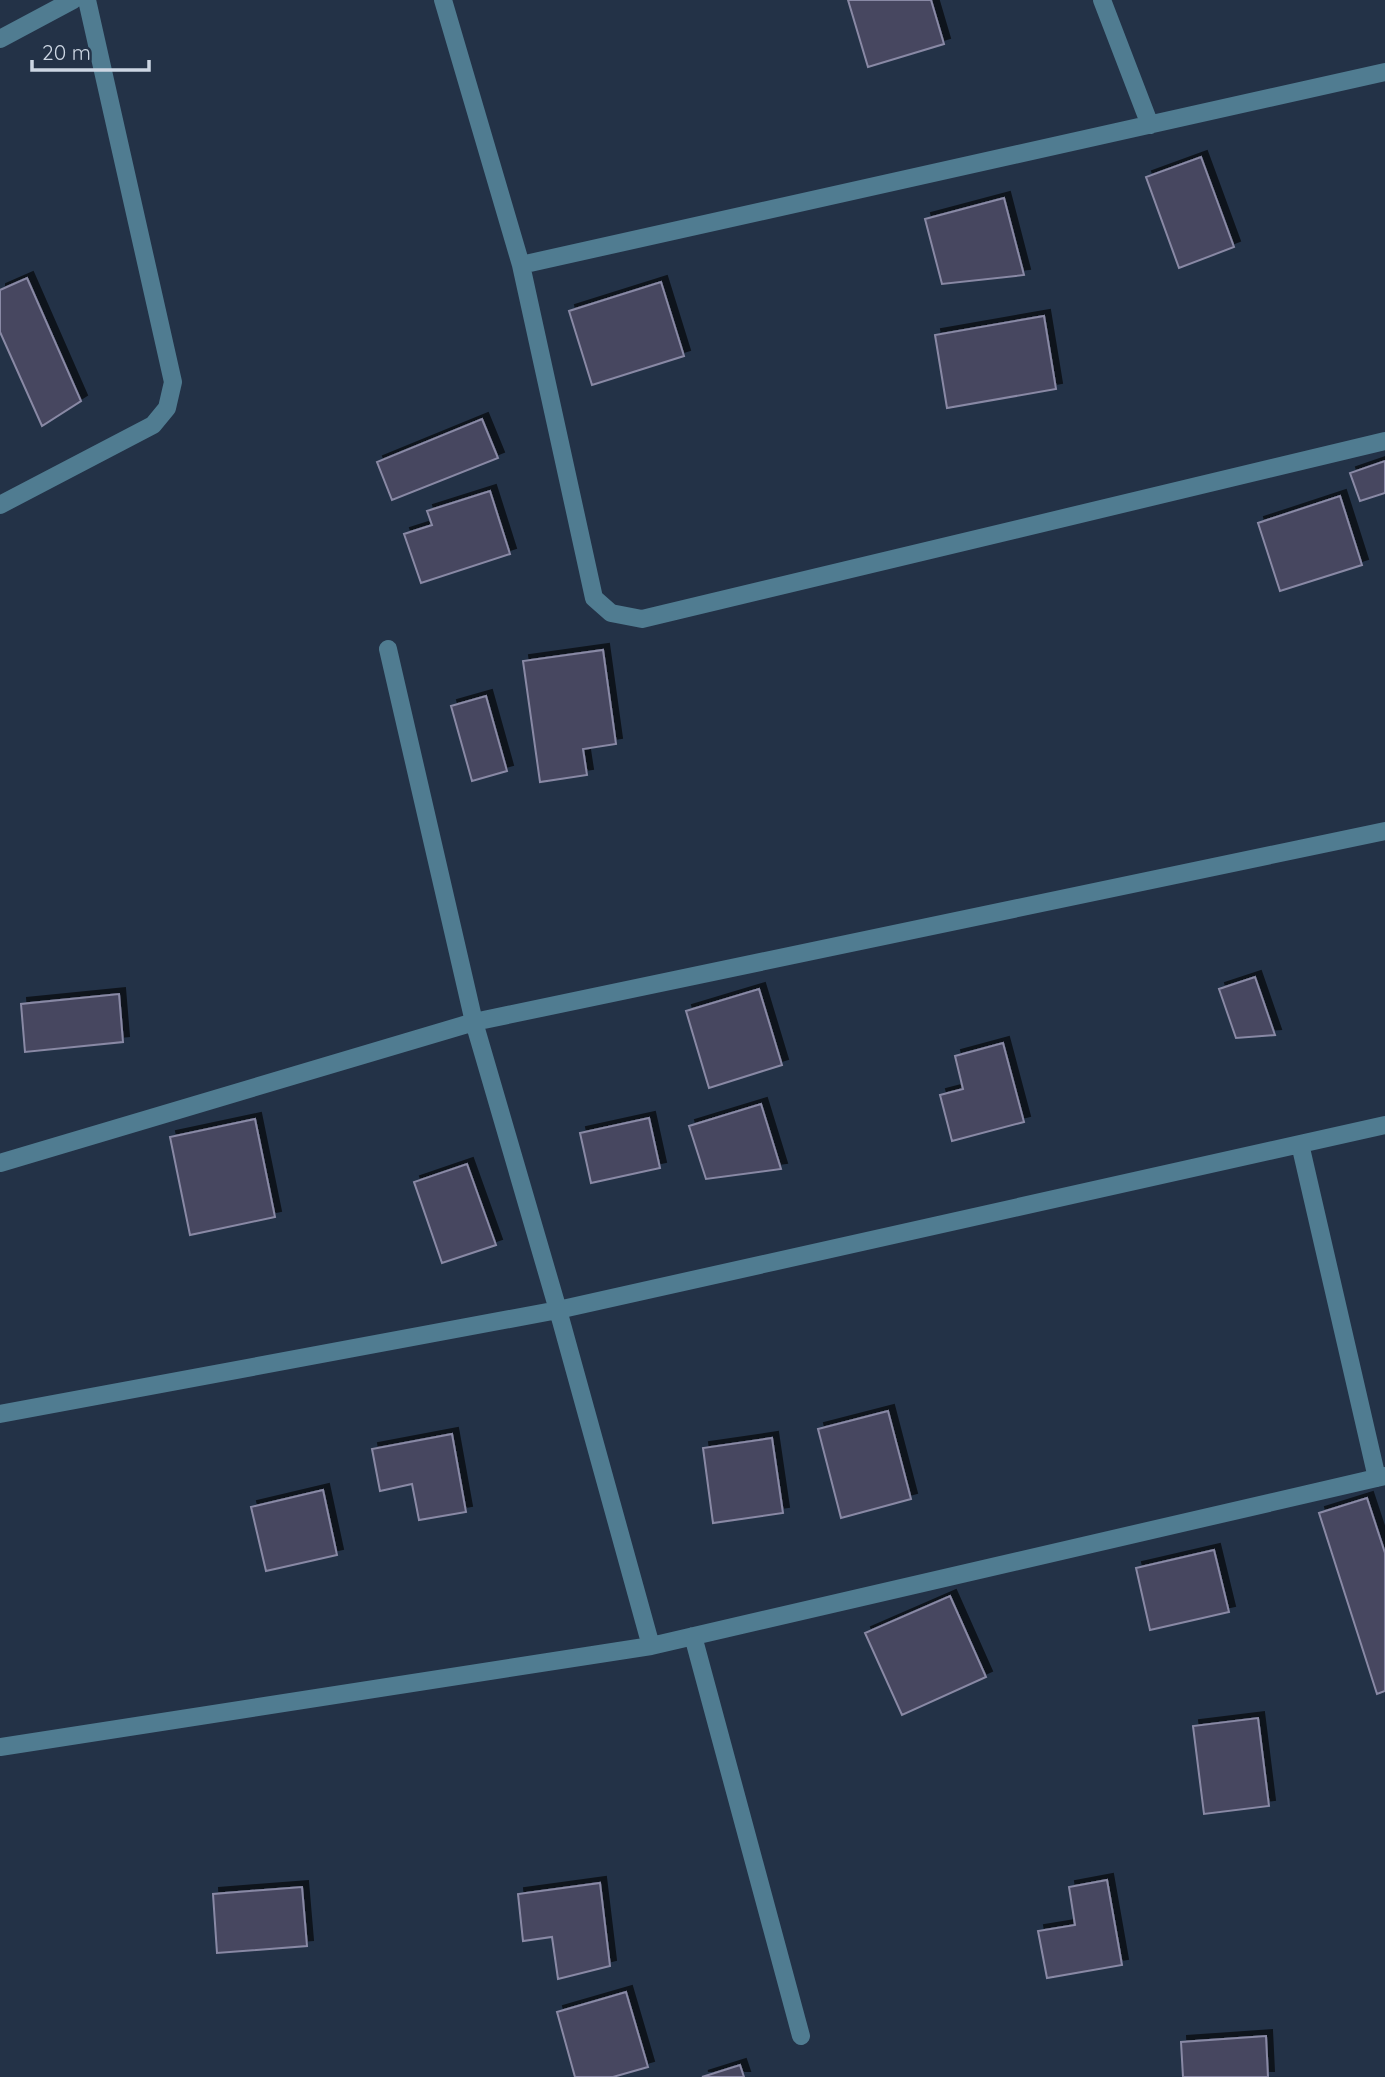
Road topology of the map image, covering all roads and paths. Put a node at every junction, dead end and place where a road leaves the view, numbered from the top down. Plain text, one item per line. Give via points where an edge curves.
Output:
1 (73, 0) edge
2 (87, 0) edge
3 (443, 0) edge
4 (1102, 0) edge
5 (2, 32) edge
6 (1385, 72) edge
7 (1150, 125) junction
8 (521, 265) junction
9 (1385, 441) edge
10 (0, 505) edge
11 (387, 649) dead end
12 (1385, 831) edge
13 (474, 1022) junction
14 (1385, 1125) edge
15 (1300, 1144) junction
16 (0, 1163) edge
17 (558, 1310) junction
18 (0, 1414) edge
19 (1381, 1477) edge
20 (693, 1636) junction
21 (651, 1646) junction
22 (0, 1747) edge
23 (801, 2036) dead end

1 - 5 street
2 - 10 street via 173,382 167,408 153,425
3 - 8 street
4 - 7 street
6 - 7 street
7 - 8 street
8 - 9 street via 594,598 611,612 642,619
11 - 13 street
12 - 13 street
13 - 16 street
13 - 17 street
14 - 15 street
15 - 17 street
15 - 19 street
17 - 18 street
17 - 21 street
19 - 20 street
20 - 21 street
20 - 23 street
21 - 22 street

